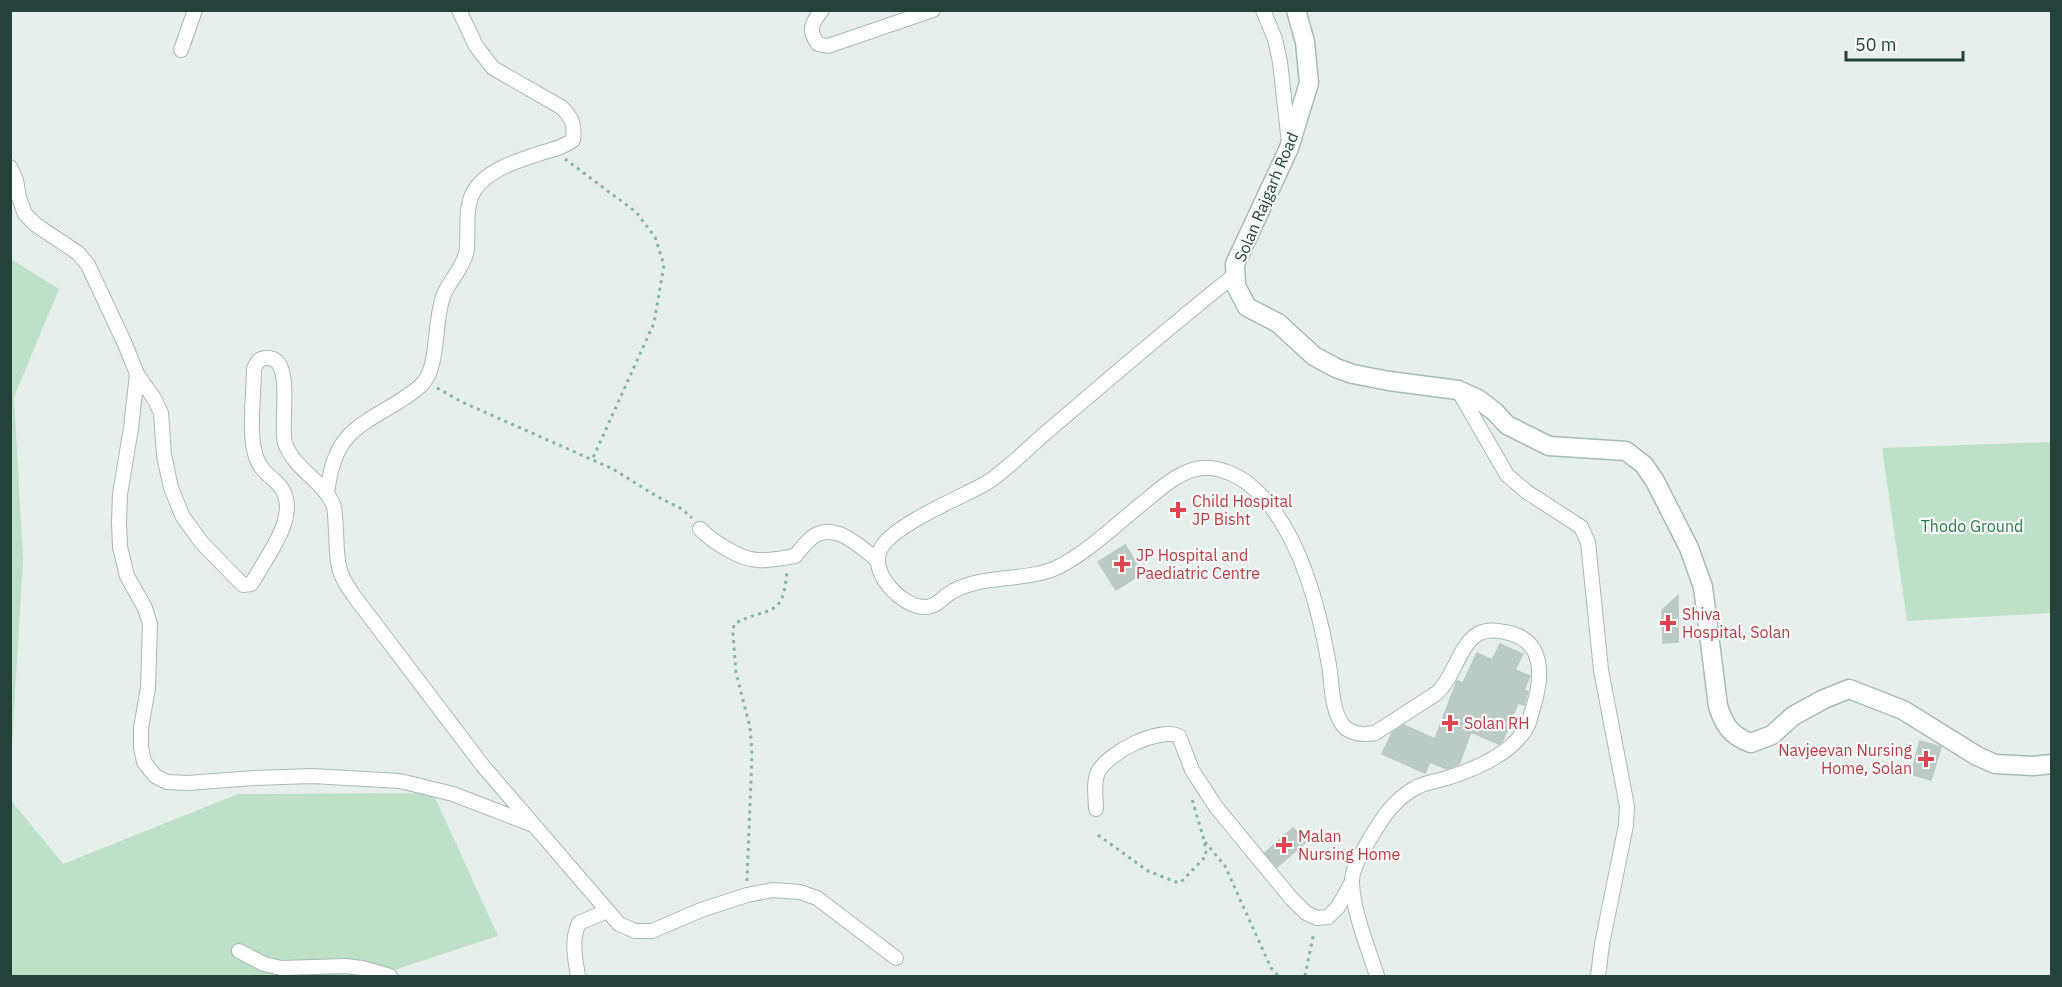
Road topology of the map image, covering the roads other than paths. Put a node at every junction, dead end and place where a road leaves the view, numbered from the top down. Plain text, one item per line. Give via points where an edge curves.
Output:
1 (195, 10) edge
2 (459, 10) edge
3 (822, 10) edge
4 (933, 10) edge
5 (1263, 10) edge
6 (1296, 10) edge
7 (181, 50) dead end
8 (1289, 148) junction
9 (10, 167) edge
10 (1236, 274) junction
11 (137, 374) junction
12 (1458, 390) junction
13 (327, 492) junction
14 (700, 529) road end
15 (876, 559) junction
16 (2052, 764) edge
17 (1096, 809) dead end
18 (532, 824) junction
19 (1352, 882) junction
20 (607, 911) junction
21 (239, 951) dead end
22 (896, 958) dead end
23 (390, 976) edge
24 (578, 976) edge
25 (1377, 976) edge
26 (1598, 976) edge

1 - 7 street
2 - 13 street via 476,46 493,68 568,114 573,122 573,140 498,170 473,192 466,255 444,294 425,382 359,425 343,442 334,458
3 - 4 street via 815,18 812,35 818,44 828,46
5 - 8 street via 1280,62
6 - 8 main road, Solan Rajgarh Road via 1305,42 1309,83
8 - 10 main road, Solan Rajgarh Road via 1235,264
9 - 11 street via 25,214 88,265
10 - 12 main road, Solan Rajgarh Road via 1236,286 1247,307 1278,323 1324,362 1353,374
10 - 15 street via 990,482 924,515 887,540
11 - 13 street via 160,412 171,488 183,517 243,585 255,578 286,520 288,508 285,494 266,476 253,446 254,369 262,358 277,360 282,368 285,443 296,463
11 - 18 street via 120,494 120,547 128,576 150,624 141,747 144,762 155,776 167,782 187,783 312,776 400,781 453,794
12 - 16 main road, Solan Rajgarh Road via 1478,399 1507,425 1549,446 1626,451 1644,465 1689,548 1703,587 1718,705 1724,724 1738,738 1751,743 1772,735 1793,716 1849,688 1903,710 1995,764
12 - 26 street via 1507,475 1581,527 1588,542 1601,670 1628,806
13 - 18 street via 334,507 341,576 483,766
14 - 15 street via 724,547 755,560 795,556 816,534 829,531 849,538
15 - 19 street via 880,576 893,591 925,608 936,605 960,586 1055,569 1180,475 1201,468 1221,470 1240,477 1266,499 1288,534 1310,589 1335,703 1342,724 1353,733 1375,733 1437,693 1464,648 1481,632 1514,633 1526,640 1538,656 1540,671 1528,725 1514,744 1489,760 1452,777 1417,786 1399,799 1385,813 1355,864
17 - 19 street via 1097,774 1107,759 1159,734 1172,733 1179,736 1192,770 1216,807 1306,913 1328,917
18 - 20 street
19 - 25 street via 1355,906
20 - 22 street via 620,924 635,931 652,931 747,895 773,890 800,892 817,898
20 - 24 street via 579,922 573,941
21 - 23 street via 281,968 345,966

